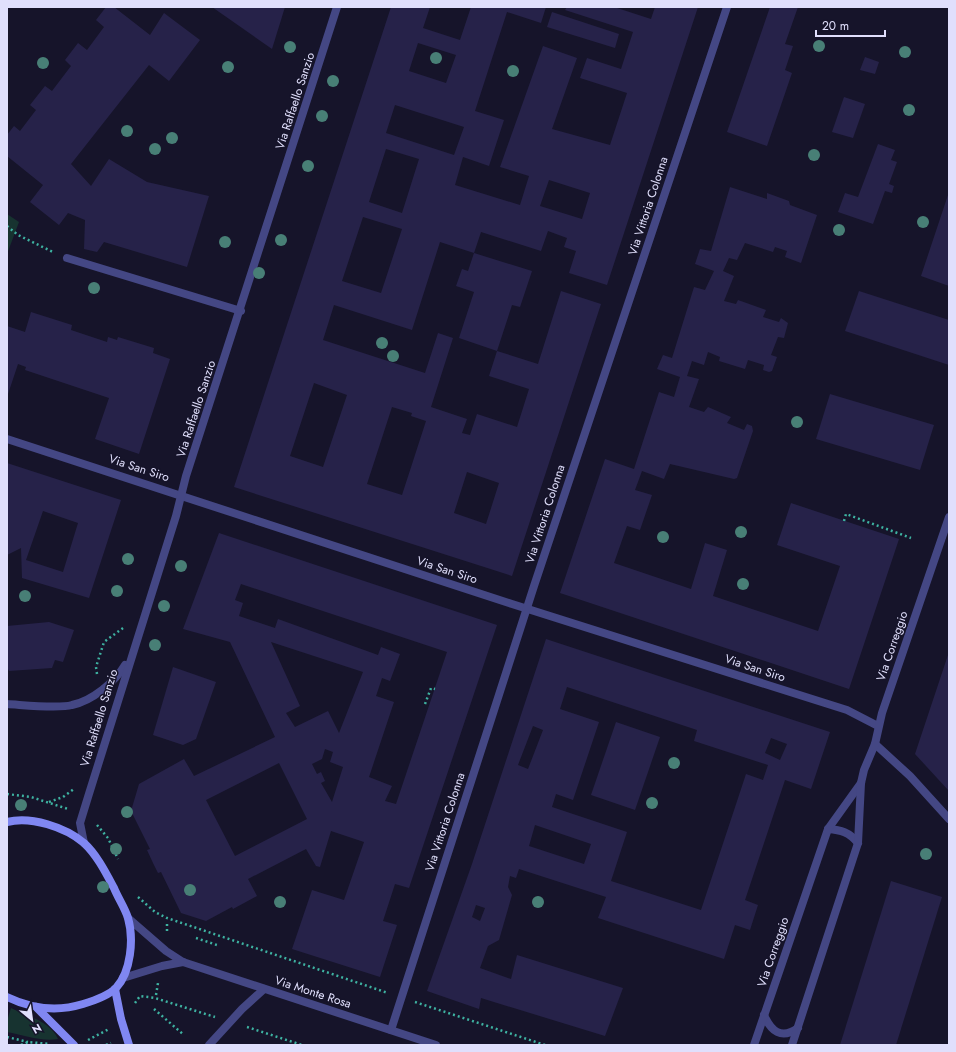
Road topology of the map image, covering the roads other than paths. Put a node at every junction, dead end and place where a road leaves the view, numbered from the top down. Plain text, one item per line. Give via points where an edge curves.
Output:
1 (337, 7) edge
2 (727, 7) edge
3 (67, 258) road end
4 (241, 311) junction
5 (7, 439) edge
6 (182, 495) junction
7 (949, 517) edge
8 (527, 608) junction
9 (131, 656) junction
10 (7, 704) edge
11 (878, 726) junction
12 (874, 744) junction
13 (861, 783) junction
14 (949, 819) edge
15 (8, 820) edge
16 (828, 829) junction
17 (84, 843) junction
18 (858, 843) junction
19 (128, 918) junction
20 (183, 962) junction
21 (123, 978) junction
22 (115, 989) junction
23 (264, 989) junction
24 (7, 997) edge
25 (36, 1007) junction
26 (764, 1015) junction
27 (798, 1028) junction
28 (391, 1030) junction
29 (74, 1045) edge
30 (130, 1045) edge
31 (209, 1045) edge
32 (436, 1045) edge
33 (754, 1045) edge
34 (792, 1045) edge

1 - 4 street, Via Raffaello Sanzio
2 - 8 street, Via Vittoria Colonna
3 - 4 street
4 - 6 street, Via Raffaello Sanzio
5 - 6 street, Via San Siro
6 - 8 street, Via San Siro
6 - 9 street, Via Raffaello Sanzio
7 - 11 street, Via Correggio
8 - 11 street, Via San Siro via 847,710
8 - 28 street, Via Vittoria Colonna
9 - 10 street via 110,683 71,706
9 - 17 street, Via Raffaello Sanzio via 80,823
11 - 12 street, Via Correggio
12 - 13 street, Via Correggio
12 - 14 street via 910,776
13 - 16 street, Via Correggio
13 - 18 street, Via Correggio
15 - 17 main road via 59,828
16 - 18 street via 851,834
16 - 26 street, Via Correggio
17 - 19 main road via 103,866
18 - 27 street, Via Correggio
19 - 20 street, Via Monte Rosa via 166,951
19 - 21 main road via 129,956
20 - 21 street, Via Monte Rosa
20 - 23 street, Via Monte Rosa
21 - 22 main road
22 - 25 main road via 76,1006 57,1009
22 - 30 main road
23 - 28 street, Via Monte Rosa
23 - 31 street
24 - 25 main road
25 - 29 main road
26 - 27 street via 769,1027 775,1031 783,1034
26 - 33 street, Via Correggio
27 - 34 street, Via Correggio
28 - 32 street, Via Monte Rosa

